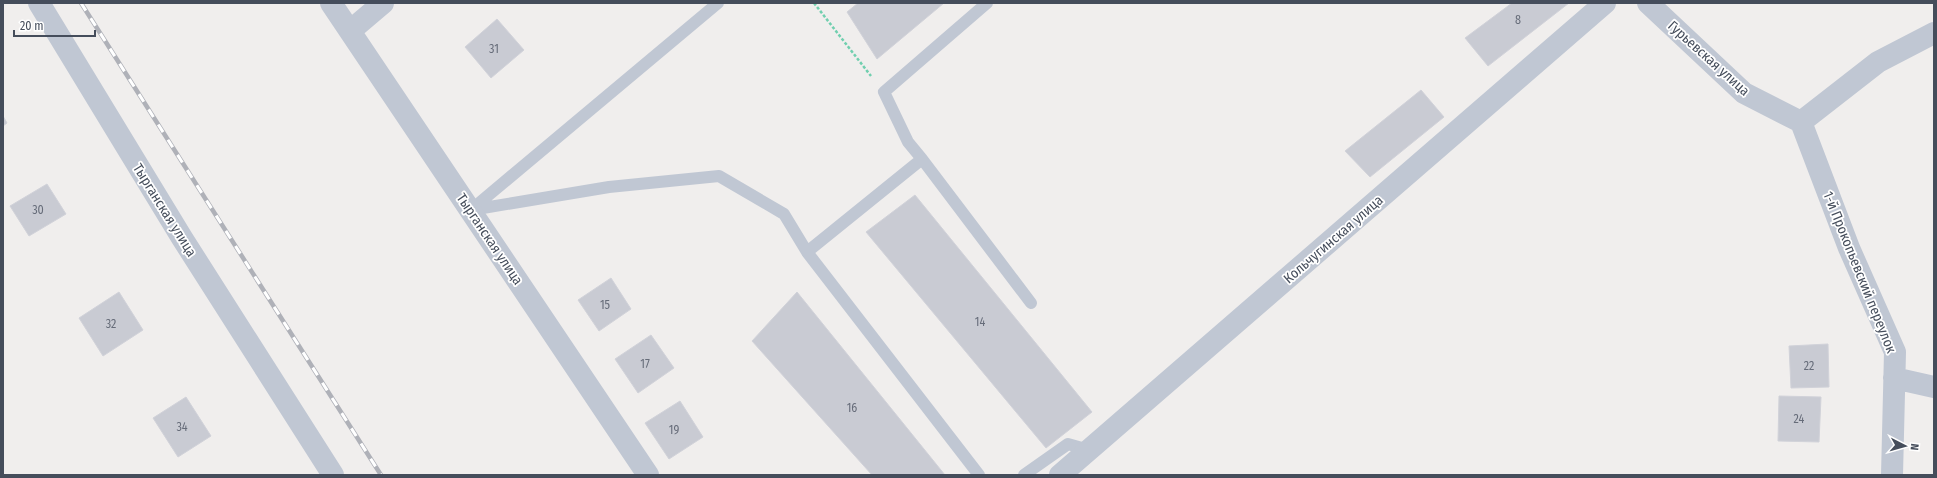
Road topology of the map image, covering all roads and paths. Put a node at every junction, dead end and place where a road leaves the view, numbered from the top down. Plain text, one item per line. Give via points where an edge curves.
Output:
1 (39, 3) edge
2 (331, 3) edge
3 (383, 3) edge
4 (718, 3) edge
5 (814, 3) edge
6 (987, 3) edge
7 (1605, 3) edge
8 (1648, 3) edge
9 (350, 31) junction
10 (1934, 33) edge
11 (884, 92) junction
12 (1801, 122) junction
13 (922, 159) junction
14 (471, 210) junction
15 (807, 252) junction
16 (1031, 303) dead end
17 (1894, 378) junction
18 (1934, 387) edge
19 (1089, 450) junction
20 (333, 475) edge
21 (648, 475) edge
22 (979, 475) edge
23 (1024, 475) edge
24 (1060, 475) edge
25 (1892, 475) edge

1 - 20 street, Тырганская улица via 182,238
2 - 9 street, Тырганская улица
3 - 9 street
4 - 14 lane
5 - 11 path
6 - 11 lane
7 - 19 street, Кольчугинская улица
8 - 12 street, Гурьевская улица via 1744,93
9 - 14 street, Тырганская улица
10 - 12 street via 1878,62
11 - 13 lane via 908,142
12 - 17 street, 1-й Прокопьевский переулок via 1849,248 1895,352
13 - 15 lane
13 - 16 lane
14 - 15 lane via 609,187 719,176 784,214
14 - 21 street, Тырганская улица
15 - 22 lane
17 - 18 street
17 - 25 street, 1-й Прокопьевский переулок
19 - 23 lane via 1068,444
19 - 24 street, Кольчугинская улица

